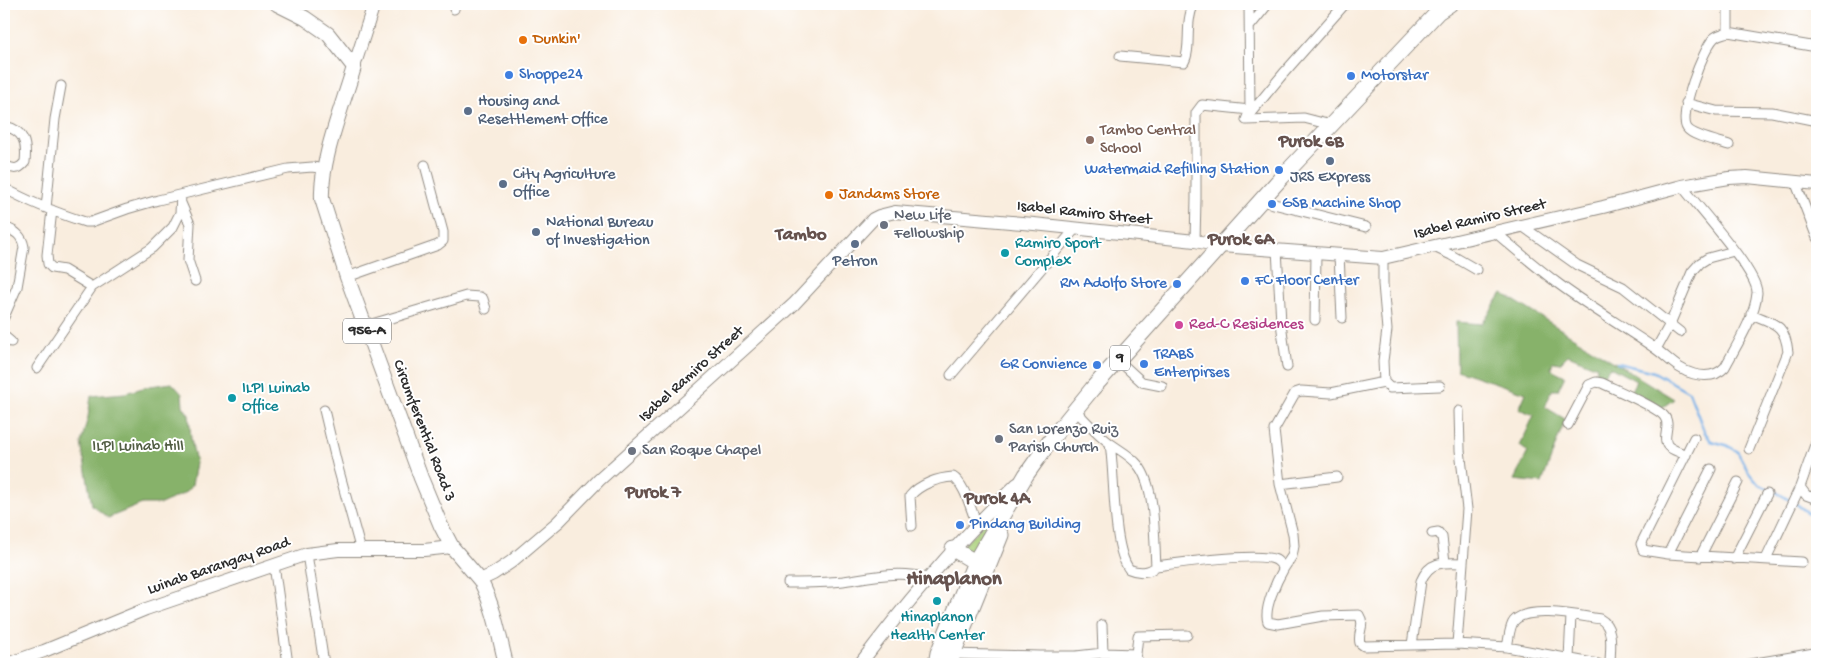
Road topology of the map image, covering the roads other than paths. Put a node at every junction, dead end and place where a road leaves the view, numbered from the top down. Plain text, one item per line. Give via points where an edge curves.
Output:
1 (277, 4) edge
2 (374, 4) edge
3 (1194, 4) edge
4 (1249, 4) edge
5 (1268, 4) edge
6 (1345, 4) edge
7 (1728, 4) edge
8 (1440, 6) edge
9 (1250, 26) junction
10 (1728, 32) junction
11 (1817, 48) edge
12 (1120, 56) dead end
13 (354, 67) junction
14 (61, 86) dead end
15 (1686, 103) junction
16 (1250, 110) junction
17 (1246, 120) junction
18 (1817, 121) edge
19 (1331, 125) junction
20 (4, 126) edge
21 (1729, 145) dead end
22 (4, 165) edge
23 (425, 166) dead end
24 (325, 169) junction
25 (1795, 181) junction
26 (1817, 184) edge
27 (1682, 186) junction
28 (4, 188) edge
29 (181, 198) junction
30 (1262, 202) junction
31 (49, 209) junction
32 (4, 226) edge
33 (1366, 226) dead end
34 (1522, 226) junction
35 (1075, 229) junction
36 (1495, 232) junction
37 (1817, 238) edge
38 (1195, 241) junction
39 (1221, 246) junction
40 (1434, 247) junction
41 (1277, 249) junction
42 (1734, 251) junction
43 (1316, 254) junction
44 (1338, 255) junction
45 (1383, 258) junction
46 (1478, 270) dead end
47 (347, 277) junction
48 (195, 281) dead end
49 (92, 287) junction
50 (486, 309) dead end
51 (1751, 314) junction
52 (4, 317) edge
53 (1342, 318) dead end
54 (1315, 320) dead end
55 (1670, 324) junction
56 (366, 326) junction
57 (1680, 332) dead end
58 (1656, 349) junction
59 (1118, 360) junction
60 (1287, 367) dead end
61 (37, 368) dead end
62 (951, 375) dead end
63 (1384, 382) junction
64 (1162, 386) dead end
65 (1440, 386) dead end
66 (324, 410) dead end
67 (1075, 410) junction
68 (1459, 411) dead end
69 (1568, 425) dead end
70 (1694, 438) dead end
71 (1817, 439) edge
72 (1110, 444) junction
73 (1749, 449) dead end
74 (1686, 455) junction
75 (1711, 469) dead end
76 (1027, 474) junction
77 (1337, 477) dead end
78 (1738, 482) dead end
79 (1280, 484) junction
80 (1800, 487) junction
81 (1767, 494) dead end
82 (1817, 499) edge
83 (977, 524) junction
84 (912, 526) dead end
85 (1432, 533) dead end
86 (452, 547) junction
87 (953, 550) junction
88 (361, 551) junction
89 (307, 554) junction
90 (1668, 554) junction
91 (1700, 557) junction
92 (1734, 559) junction
93 (1766, 559) junction
94 (975, 562) junction
95 (1444, 562) junction
96 (1802, 562) dead end
97 (1462, 563) junction
98 (274, 565) junction
99 (1156, 566) junction
100 (1284, 568) junction
101 (927, 578) junction
102 (480, 580) junction
103 (788, 583) dead end
104 (1571, 615) junction
105 (1102, 625) dead end
106 (1187, 635) dead end
107 (1457, 644) junction
108 (1412, 645) junction
109 (1507, 648) junction
110 (1814, 652) dead end
111 (1103, 653) junction
112 (1136, 654) junction
113 (944, 659) edge
114 (1569, 659) junction
115 (1000, 660) edge
116 (1040, 660) edge
117 (7, 664) edge
118 (288, 664) edge
119 (324, 664) edge
120 (506, 664) edge
121 (860, 664) edge
122 (1138, 664) edge
123 (1598, 664) edge
124 (1610, 664) edge
125 (1750, 664) edge

1 - 13 main road via 328,34
2 - 13 street
3 - 12 street via 1188,22 1184,62
4 - 9 street
5 - 9 street
6 - 17 street
7 - 10 street
8 - 19 highway, 9
9 - 16 street
10 - 11 street
10 - 15 street via 1713,40
13 - 24 main road, Circumferential Road 3 / 956-A
14 - 31 street
15 - 18 street via 1716,111 1772,112
15 - 21 street via 1684,119 1691,133
16 - 17 street
16 - 38 street via 1202,106 1196,113
17 - 19 street via 1304,118
19 - 30 highway, 9
20 - 22 street via 18,131 23,137 26,156 25,162 17,169
23 - 47 street via 443,241
24 - 29 street via 288,169
24 - 47 main road, Circumferential Road 3 / 956-A via 322,199
25 - 26 street, Isabel Ramiro Street
25 - 27 street, Isabel Ramiro Street via 1747,177
25 - 37 street
27 - 34 street, Isabel Ramiro Street
27 - 42 street
28 - 31 street
29 - 31 street via 127,209 91,222
29 - 48 street via 190,224 188,266
29 - 49 street via 176,222 159,242
30 - 33 street
30 - 39 highway, 9
31 - 49 street via 48,264
32 - 52 street via 19,235 24,247 17,286
34 - 36 street, Isabel Ramiro Street
34 - 55 street via 1577,265 1623,286
35 - 38 street, Isabel Ramiro Street
35 - 62 street
35 - 102 street, Isabel Ramiro Street via 896,212 872,219 794,304 599,480 558,522 511,562
36 - 40 street, Isabel Ramiro Street
36 - 58 street via 1561,286
38 - 39 street, Isabel Ramiro Street
39 - 41 street, Isabel Ramiro Street
39 - 59 highway, 9
40 - 45 street, Isabel Ramiro Street
40 - 46 street
41 - 43 street, Isabel Ramiro Street
41 - 60 street
42 - 51 street via 1756,286
42 - 55 street via 1708,258 1692,272
43 - 44 street, Isabel Ramiro Street
43 - 54 street
44 - 45 street, Isabel Ramiro Street
44 - 53 street
45 - 63 street via 1387,330
47 - 56 main road, Circumferential Road 3 / 956-A
49 - 61 street
50 - 56 street via 480,297 466,296
51 - 58 street via 1720,373 1709,376 1694,374 1677,367
51 - 73 street via 1778,325 1786,337 1788,352
55 - 57 street
55 - 58 street
56 - 86 main road, Circumferential Road 3 / 956-A via 420,478
59 - 64 street via 1142,382
59 - 67 highway, 9
63 - 65 street via 1390,388
63 - 79 street via 1331,393 1295,393 1274,430
66 - 88 street
67 - 72 street
67 - 76 highway, 9
68 - 97 street via 1467,509
69 - 74 street via 1589,384 1602,383 1664,416 1668,426 1666,443
70 - 74 street
71 - 80 street
72 - 99 street via 1132,459 1147,482 1155,533
72 - 99 street via 1123,558 1129,569 1134,571 1150,570
74 - 90 street via 1641,544 1643,550
75 - 90 street
76 - 83 street
76 - 94 highway, 9
76 - 113 highway, 9
77 - 79 street
78 - 91 street
79 - 100 street via 1294,546
80 - 82 street via 1806,495
80 - 93 street
81 - 92 street
83 - 84 street via 962,486 953,477 933,482 910,496
83 - 87 street
85 - 95 street via 1438,532 1442,537
86 - 88 street, Luinab Barangay Road
86 - 102 main road, Circumferential Road 3 / 956-A
87 - 94 highway
87 - 101 street
88 - 89 street, Luinab Barangay Road
89 - 98 street, Luinab Barangay Road
89 - 119 street
90 - 91 street
91 - 92 street
92 - 93 street
93 - 96 street
94 - 113 highway, 9
95 - 97 street
95 - 108 street via 1424,572
97 - 107 street
98 - 117 street, Luinab Barangay Road via 146,609
98 - 118 street
99 - 100 street via 1217,559 1265,558 1276,560
100 - 108 street via 1266,616 1268,622 1278,624 1323,616 1359,615 1363,622 1359,639 1364,646
101 - 103 street via 901,574 821,583
101 - 121 street
102 - 120 main road, Circumferential Road 3 / 956-A via 492,608
104 - 109 street via 1543,613 1519,617 1513,622
104 - 114 street
104 - 124 street via 1606,622 1610,629
105 - 111 street
106 - 112 street via 1138,636
107 - 108 street
107 - 109 street
109 - 114 street
110 - 125 street
111 - 112 street
111 - 116 street
112 - 122 street
113 - 115 street
114 - 123 street
115 - 116 street

